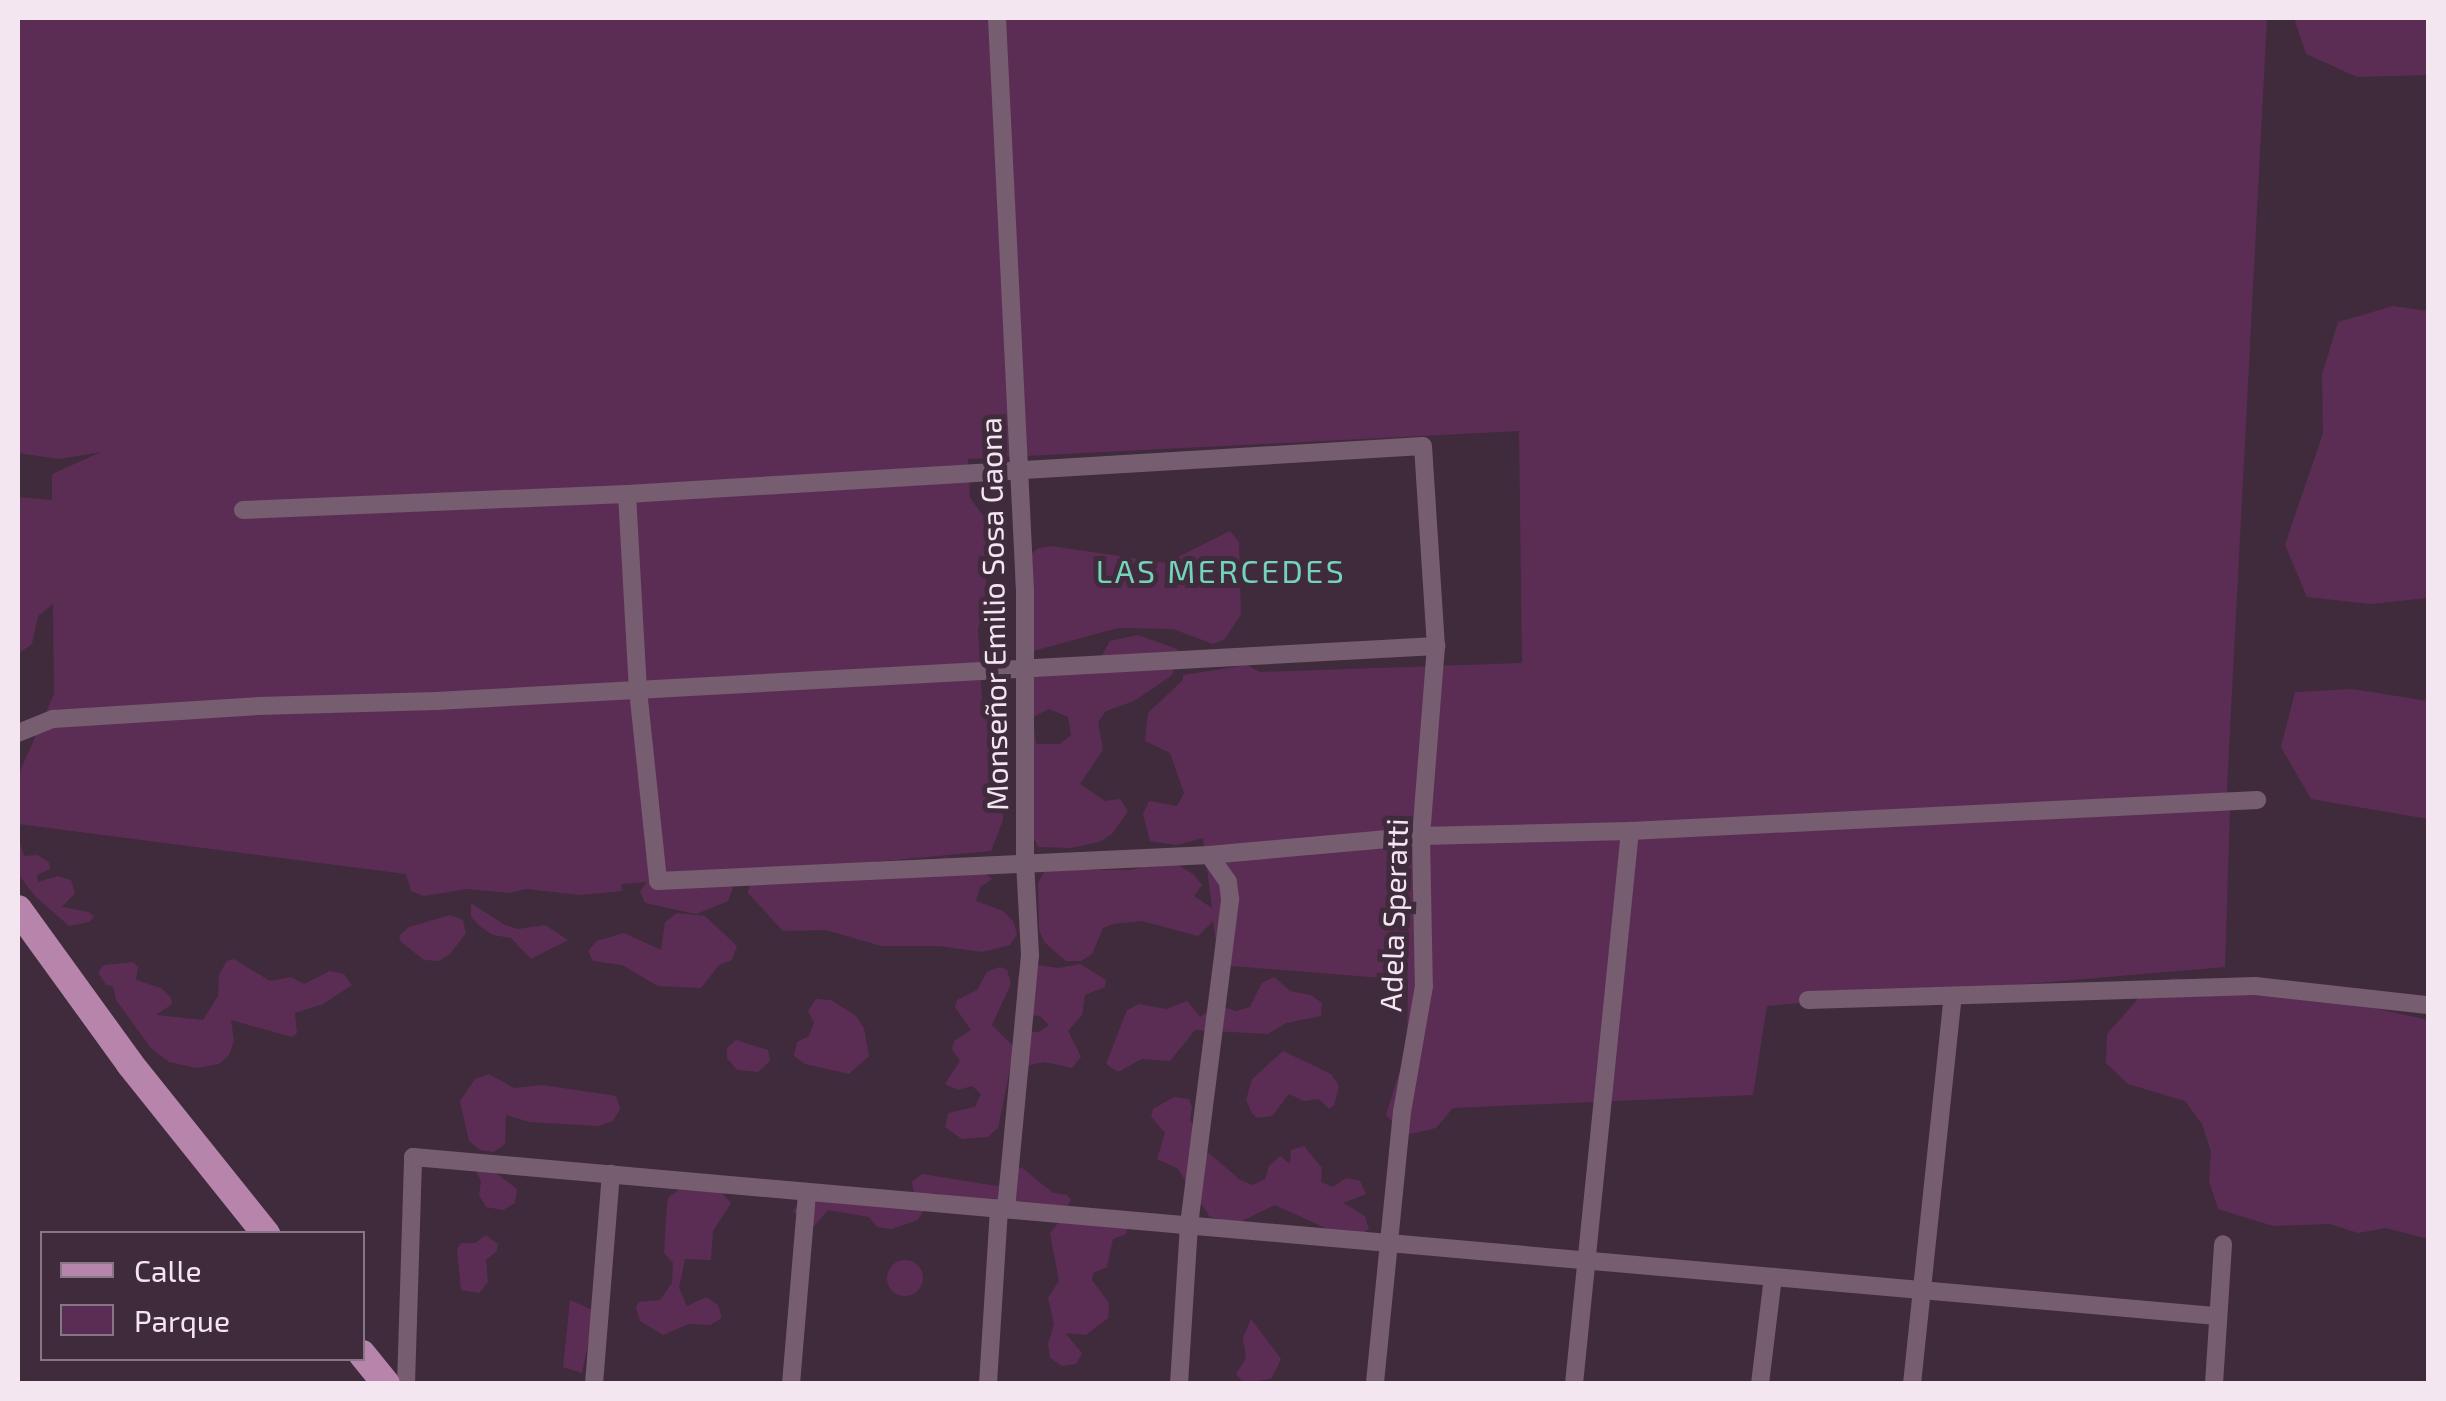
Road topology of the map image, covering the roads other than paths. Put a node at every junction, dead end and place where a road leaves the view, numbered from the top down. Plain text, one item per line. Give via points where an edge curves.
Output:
1 (996, 18) edge
2 (1018, 471) junction
3 (627, 494) junction
4 (244, 510) dead end
5 (1436, 646) junction
6 (1028, 666) junction
7 (638, 690) junction
8 (18, 733) edge
9 (2257, 800) dead end
10 (1630, 831) junction
11 (1421, 836) junction
12 (1209, 855) junction
13 (1025, 862) junction
14 (18, 909) edge
15 (18, 930) edge
16 (1953, 997) junction
17 (82, 1000) junction
18 (1808, 1000) dead end
19 (2428, 1005) edge
20 (611, 1174) junction
21 (807, 1192) junction
22 (1002, 1209) junction
23 (1189, 1226) junction
24 (264, 1231) edge
25 (1388, 1243) junction
26 (2223, 1244) dead end
27 (1586, 1260) junction
28 (1773, 1277) junction
29 (1920, 1290) junction
30 (2218, 1316) junction
31 (365, 1358) edge
32 (386, 1384) edge
33 (406, 1384) edge
34 (594, 1384) edge
35 (791, 1384) edge
36 (988, 1384) edge
37 (1179, 1384) edge
38 (1375, 1384) edge
39 (1574, 1384) edge
40 (1760, 1384) edge
41 (1912, 1384) edge
42 (2214, 1384) edge

1 - 2 street, Monseñor Emilio Sosa Gaona
2 - 3 street
2 - 5 street, Adela Speratti via 1422,446
2 - 6 street, Monseñor Emilio Sosa Gaona
3 - 4 street
3 - 7 street
5 - 6 street
5 - 11 street, Adela Speratti
6 - 7 street
6 - 13 street, Monseñor Emilio Sosa Gaona
7 - 8 street via 53,719
7 - 13 street via 658,881
9 - 10 street
10 - 11 street
10 - 27 street
11 - 12 street
11 - 25 street, Adela Speratti via 1424,986
12 - 13 street
12 - 23 street via 1228,882 1230,898
13 - 22 street, Monseñor Emilio Sosa Gaona via 1030,955
14 - 17 main road
15 - 17 main road
16 - 18 street
16 - 19 street via 2256,986
16 - 29 street
17 - 24 main road
20 - 21 street
20 - 33 street via 413,1157
20 - 34 street
21 - 22 street
21 - 35 street
22 - 23 street
22 - 36 street, Monseñor Emilio Sosa Gaona
23 - 25 street
23 - 37 street
25 - 27 street
25 - 38 street, Adela Speratti
26 - 30 street
27 - 28 street
27 - 39 street
28 - 29 street
28 - 40 street
29 - 30 street
29 - 41 street
30 - 42 street
31 - 32 main road

